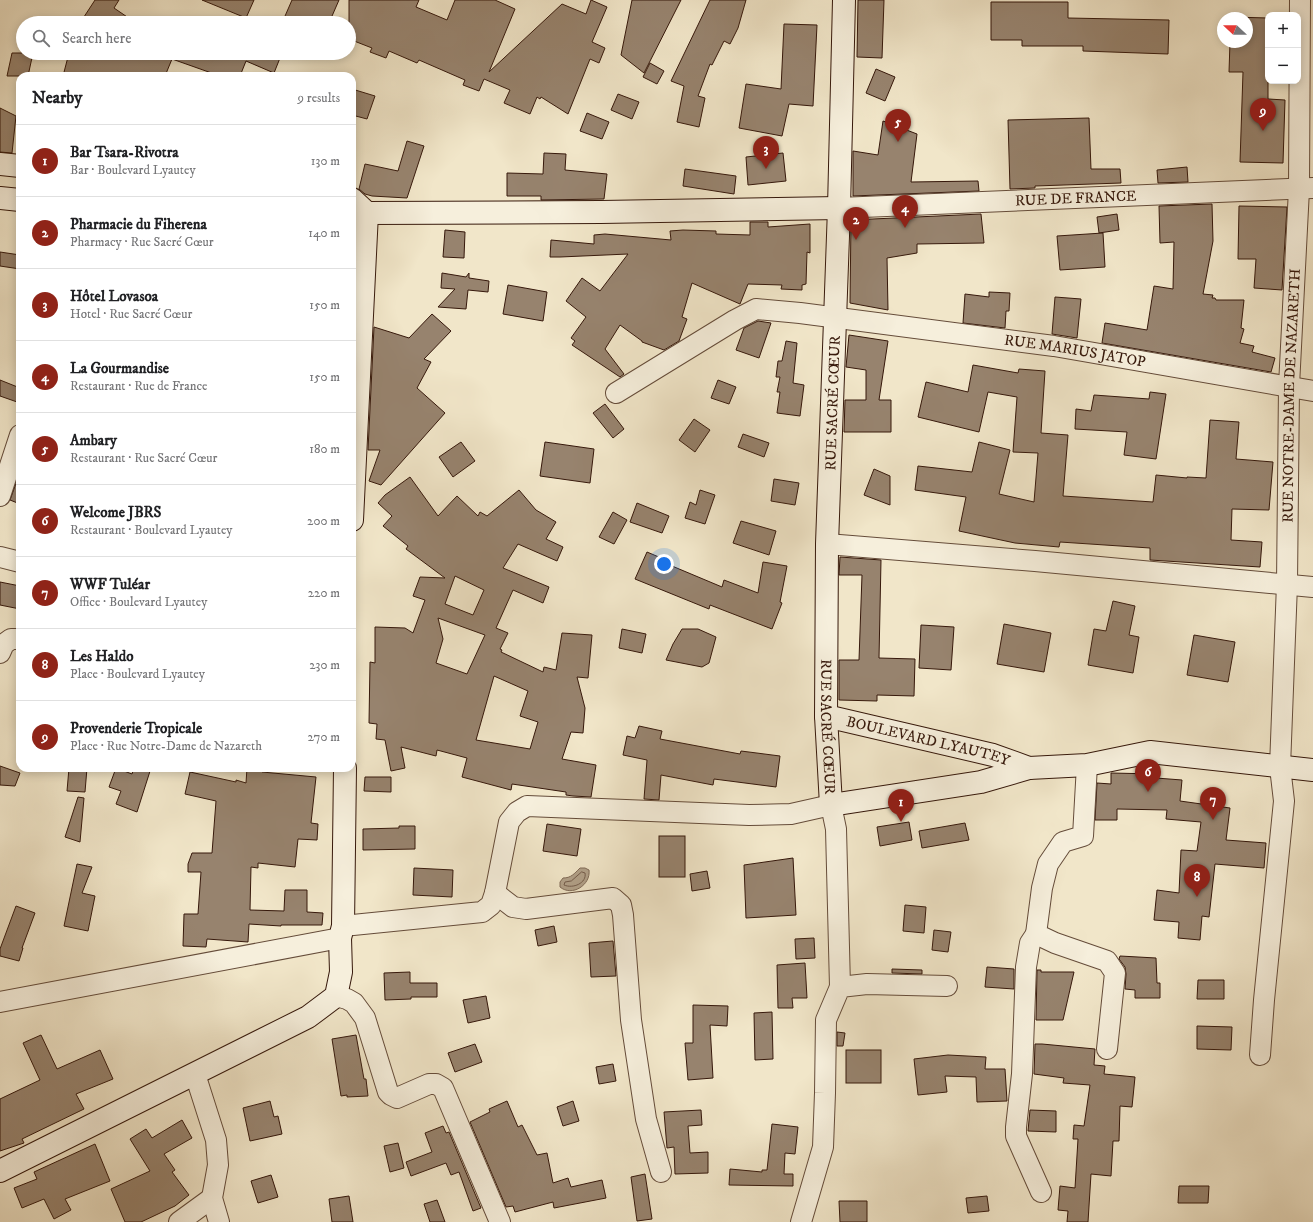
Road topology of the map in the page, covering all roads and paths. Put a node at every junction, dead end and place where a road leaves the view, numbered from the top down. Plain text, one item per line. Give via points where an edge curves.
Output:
1 (844, 0) edge
2 (1300, 0) edge
3 (0, 164) edge
4 (16, 166) edge
5 (1306, 189) edge
6 (0, 198) edge
7 (16, 200) edge
8 (839, 208) junction
9 (357, 212) edge
10 (356, 274) edge
11 (836, 318) junction
12 (1289, 386) junction
13 (1313, 391) edge
14 (616, 393) dead end
15 (16, 447) edge
16 (0, 496) edge
17 (827, 544) junction
18 (0, 557) edge
19 (16, 561) edge
20 (1287, 584) junction
21 (1313, 587) edge
22 (16, 639) edge
23 (0, 653) edge
24 (826, 716) junction
25 (1087, 765) junction
26 (1280, 767) junction
27 (1029, 768) junction
28 (1313, 770) edge
29 (345, 772) edge
30 (831, 805) junction
31 (495, 893) junction
32 (342, 932) junction
33 (1036, 934) junction
34 (947, 986) dead end
35 (840, 987) junction
36 (336, 996) junction
37 (0, 1002) edge
38 (1107, 1049) dead end
39 (1260, 1055) dead end
40 (195, 1074) junction
41 (0, 1171) edge
42 (661, 1172) dead end
43 (1042, 1192) dead end
44 (212, 1198) junction
45 (179, 1222) edge
46 (219, 1222) edge
47 (500, 1222) edge
48 (801, 1222) edge

1 - 8 street, RUE SACRÉ CŒUR
2 - 5 street, RUE NOTRE-DAME DE NAZARETH
3 - 4 street
5 - 8 street, RUE DE FRANCE
5 - 12 street, RUE NOTRE-DAME DE NAZARETH
6 - 7 street
8 - 9 street via 601,212
8 - 11 street, RUE SACRÉ CŒUR
9 - 10 street
11 - 12 street, RUE MARIUS JATOP via 1054,346
11 - 14 street, RUE MARIUS JATOP via 756,309
11 - 17 street, RUE SACRÉ CŒUR
12 - 13 street, RUE MARIUS JATOP
12 - 20 street, RUE NOTRE-DAME DE NAZARETH
15 - 16 street
17 - 20 street
17 - 24 street, RUE SACRÉ CŒUR
18 - 19 street
20 - 21 street
20 - 26 street, RUE NOTRE-DAME DE NAZARETH
22 - 23 street via 4,644
24 - 27 street, BOULEVARD LYAUTEY via 993,755
24 - 30 street, RUE SACRÉ CŒUR
25 - 26 street, BOULEVARD LYAUTEY via 1150,752
25 - 27 street, BOULEVARD LYAUTEY
25 - 33 street via 1083,836 1063,842 1048,864
26 - 28 street, BOULEVARD LYAUTEY
26 - 39 street, RUE NOTRE-DAME DE NAZARETH via 1284,801
27 - 30 street, BOULEVARD LYAUTEY via 981,782
29 - 32 street
30 - 31 street via 791,814 750,816 527,806 508,822
30 - 35 street via 836,829
31 - 32 street via 491,905 482,912
31 - 42 street via 513,907 526,909 613,898 621,905 631,1020 646,1119
32 - 36 street via 341,972
32 - 37 street
33 - 38 street via 1107,961 1115,973
33 - 43 street via 1030,943 1026,967 1022,1074 1016,1136
34 - 35 street via 867,984
35 - 48 street via 826,1020 822,1147
36 - 40 street via 308,1017
36 - 47 street via 354,1003 365,1018 391,1095 397,1098 429,1084 443,1088
40 - 41 street
40 - 44 street via 216,1140 218,1165
44 - 45 street
44 - 46 street

